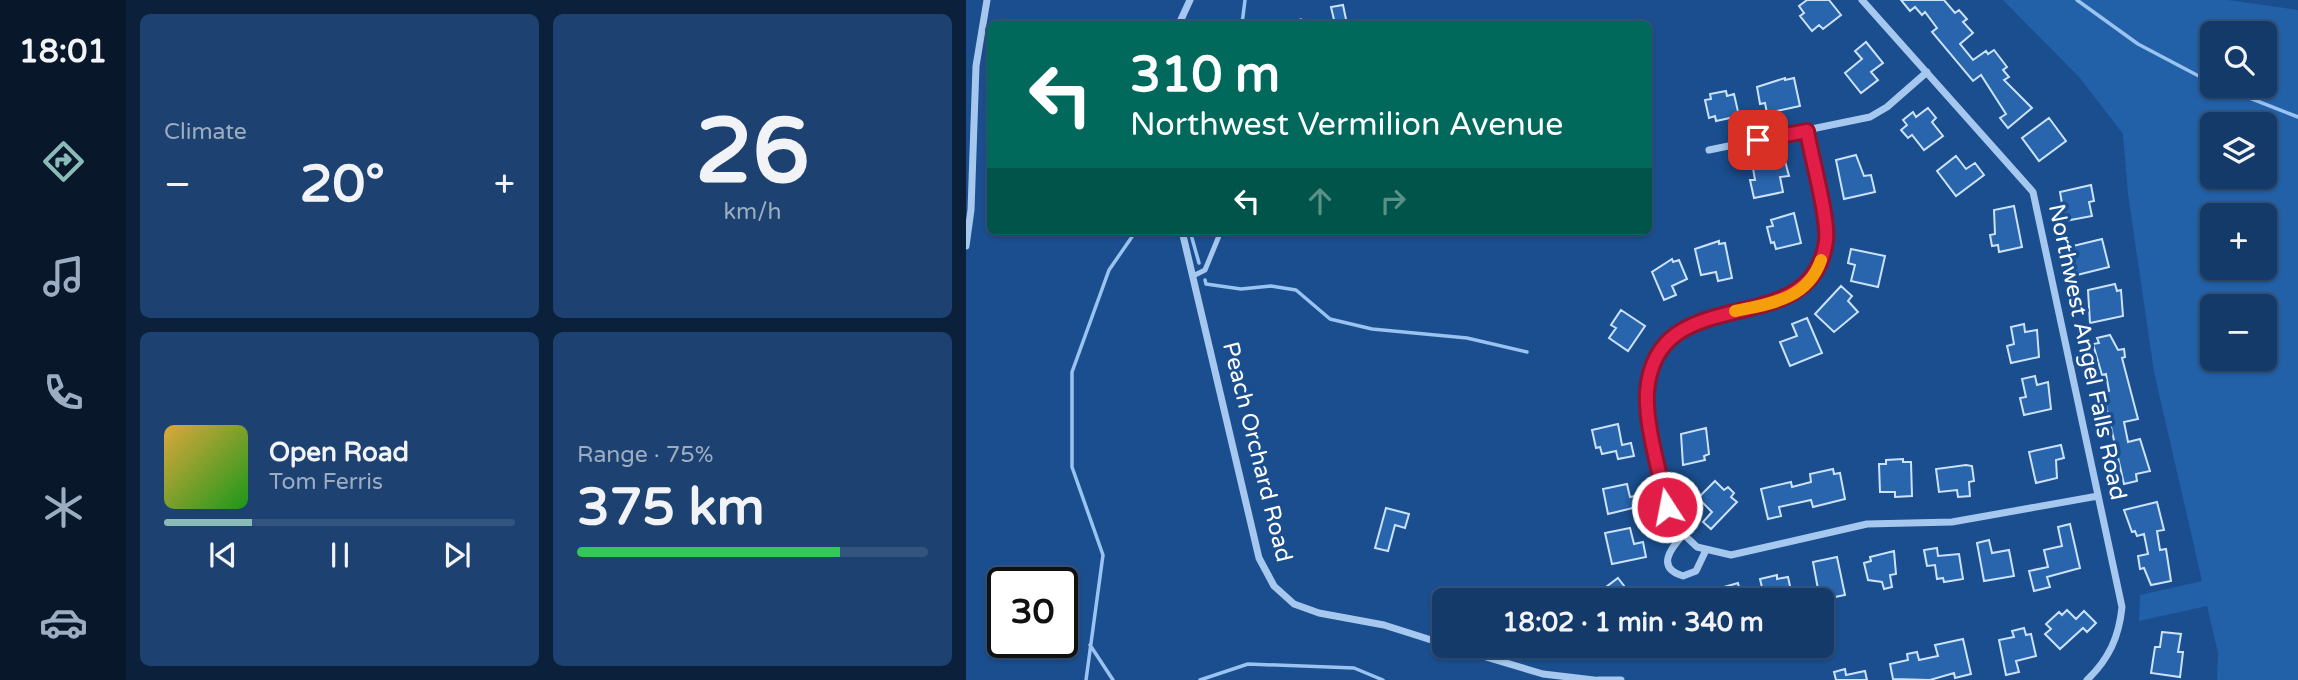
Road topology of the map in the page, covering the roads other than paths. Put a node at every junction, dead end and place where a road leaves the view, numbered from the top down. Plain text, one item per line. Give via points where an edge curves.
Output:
1 (988, 0) edge
2 (1190, 0) edge
3 (1862, 0) edge
4 (1180, 21) edge
5 (1927, 72) junction
6 (1807, 131) junction
7 (1709, 150) dead end
8 (1183, 235) edge
9 (1219, 235) edge
10 (966, 246) edge
11 (1193, 276) junction
12 (2098, 496) junction
13 (1683, 534) junction
14 (1706, 550) junction
15 (1432, 640) edge
16 (1489, 658) edge
17 (1596, 680) edge
18 (1621, 680) edge
19 (2087, 680) edge

1 - 10 street via 976,66
2 - 4 street
3 - 5 street, Northwest Angel Falls Road
5 - 6 street via 1879,113
5 - 12 street, Northwest Angel Falls Road via 2033,192
6 - 7 street
6 - 13 street via 1827,237 1809,281 1790,297 1692,323 1670,341 1651,371 1647,405 1667,507
8 - 11 street, Peach Orchard Road
9 - 11 lane via 1205,270
11 - 15 street, Peach Orchard Road via 1259,558 1273,586 1294,604 1319,613 1384,625
12 - 14 street via 1964,521 1867,524 1731,555
12 - 19 street, Northwest Angel Falls Road via 2122,607 2120,631 2103,664
13 - 14 street
13 - 14 street via 1667,553 1672,572 1683,576 1696,571
16 - 17 street via 1543,674
17 - 18 street

